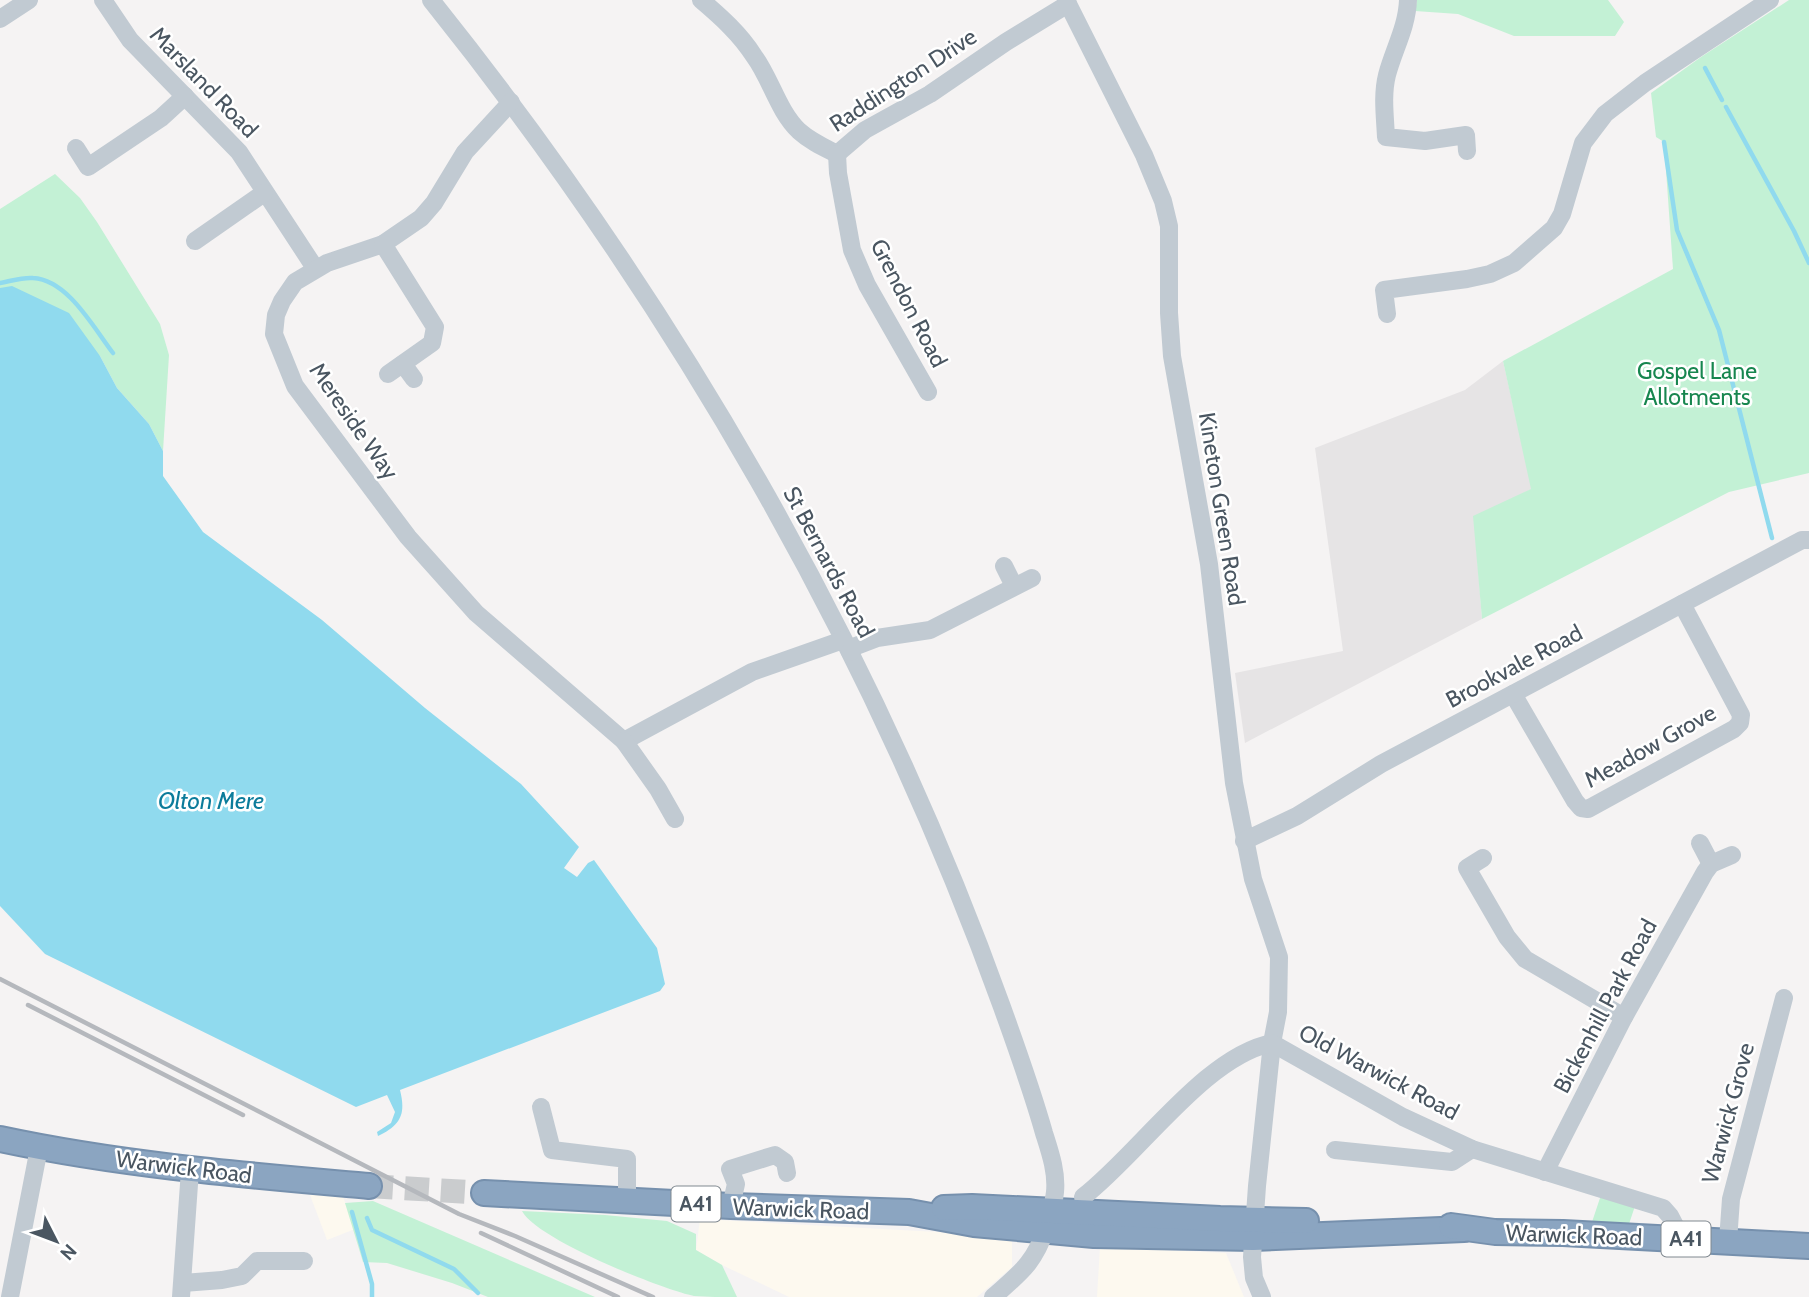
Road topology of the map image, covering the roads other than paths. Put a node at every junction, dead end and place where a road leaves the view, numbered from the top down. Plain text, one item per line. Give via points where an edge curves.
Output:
1 (29, 0) edge
2 (103, 0) edge
3 (431, 0) edge
4 (702, 0) edge
5 (1408, 0) edge
6 (1770, 0) edge
7 (1067, 2) edge
8 (0, 19) edge
9 (185, 96) junction
10 (511, 102) junction
11 (76, 148) dead end
12 (1467, 150) dead end
13 (837, 154) junction
14 (264, 193) junction
15 (195, 241) dead end
16 (383, 244) junction
17 (315, 268) junction
18 (1387, 314) dead end
19 (414, 379) dead end
20 (928, 391) dead end
21 (1809, 540) edge
22 (1003, 566) dead end
23 (1032, 578) dead end
24 (1014, 586) junction
25 (1682, 604) junction
26 (847, 646) junction
27 (1513, 694) junction
28 (624, 741) junction
29 (675, 819) dead end
30 (1244, 841) junction
31 (1700, 843) dead end
32 (1732, 855) dead end
33 (1483, 858) dead end
34 (1711, 864) junction
35 (1784, 998) dead end
36 (1624, 1017) junction
37 (1272, 1043) junction
38 (541, 1107) dead end
39 (0, 1139) edge
40 (39, 1148) junction
41 (1472, 1149) junction
42 (1335, 1150) dead end
43 (190, 1170) junction
44 (1545, 1172) junction
45 (787, 1173) dead end
46 (369, 1186) tunnel mouth
47 (484, 1193) tunnel mouth
48 (1083, 1197) dead end
49 (627, 1201) junction
50 (731, 1206) junction
51 (1048, 1220) junction
52 (1254, 1229) junction
53 (1682, 1239) junction
54 (1728, 1241) junction
55 (1809, 1246) edge
56 (304, 1261) dead end
57 (182, 1290) edge
58 (10, 1297) edge
59 (993, 1297) edge
60 (1262, 1297) edge

1 - 8 street
2 - 9 street, Marsland Road via 130,40
3 - 10 street, St Bernards Road
4 - 13 street, Raddington Drive via 745,42 789,119 816,144
5 - 12 street via 1407,20 1384,92 1386,137 1425,141 1466,135
6 - 18 street via 1605,114 1583,143 1563,214 1534,247 1490,274 1384,290
7 - 13 street, Raddington Drive via 930,94 865,130
7 - 30 street, Kineton Green Road via 1163,201 1168,226 1172,356 1209,564
9 - 11 street via 89,167
9 - 14 street, Marsland Road via 239,152
10 - 16 street, Mereside Way via 465,152 428,211
10 - 26 street, St Bernards Road via 671,336 748,464
13 - 20 street, Grendon Road via 852,250
14 - 15 street
14 - 17 street, Marsland Road
16 - 17 street, Mereside Way
16 - 19 street via 435,327 432,343 396,369
17 - 28 street, Mereside Way via 295,282 276,315 274,334 295,386 408,537 476,612
21 - 25 street, Brookvale Road
22 - 24 street
23 - 24 street
24 - 26 street via 930,630
25 - 27 street, Brookvale Road
25 - 27 street, Meadow Grove via 1741,715 1740,723 1588,808 1575,801
26 - 28 street via 761,668
26 - 51 street, St Bernards Road via 920,799 1034,1098 1053,1164 1055,1192
27 - 30 street, Brookvale Road
28 - 29 street, Mereside Way
30 - 37 street, Kineton Green Road via 1279,957
31 - 34 street
32 - 34 street
33 - 36 street via 1467,868 1516,949 1537,967
34 - 36 street, Bickenhill Park Road
35 - 54 street, Warwick Grove via 1731,1199
36 - 44 street, Bickenhill Park Road
37 - 41 street, Old Warwick Road via 1403,1117
37 - 48 street, Old Warwick Road via 1256,1046 1225,1063
37 - 52 street, Kineton Green Road
38 - 49 street via 552,1150 627,1159
39 - 40 highway, Warwick Road
40 - 43 highway, Warwick Road
40 - 58 street
41 - 42 street via 1452,1162
41 - 44 street, Old Warwick Road
43 - 46 highway, Warwick Road
43 - 57 street
44 - 53 street, Old Warwick Road via 1663,1208
45 - 50 street via 785,1162 775,1155 730,1169 736,1184
47 - 49 highway, Warwick Road / A41
49 - 50 highway, Warwick Road / A41
50 - 51 highway, Warwick Road / A41 via 909,1212 972,1207
51 - 52 highway, Warwick Road / A41
51 - 59 street via 1034,1257
52 - 53 highway, Warwick Road / A41 via 1464,1229
52 - 60 street, Kineton Green Road via 1254,1278
53 - 54 highway, Warwick Road / A41
54 - 55 highway, Warwick Road / A41
56 - 57 street via 257,1261 242,1276

